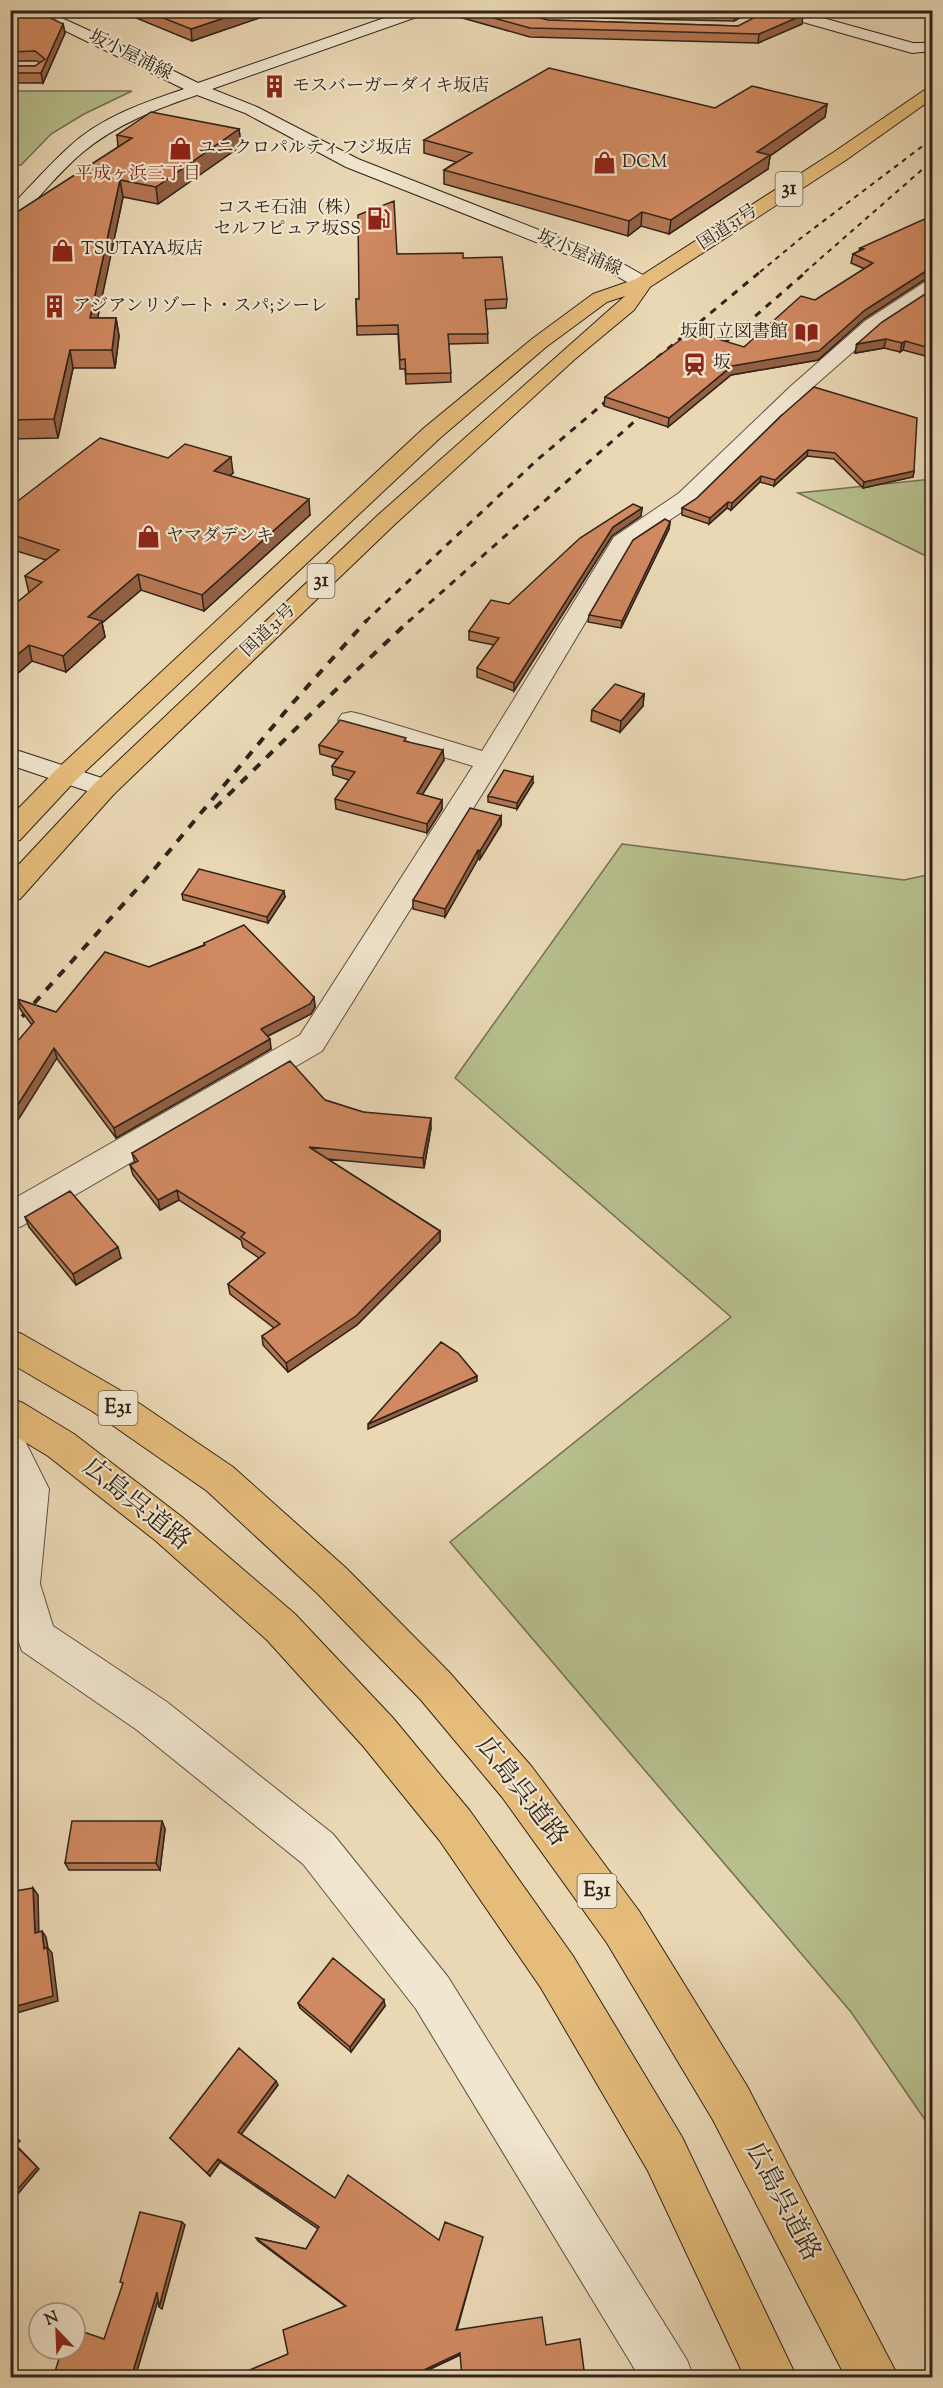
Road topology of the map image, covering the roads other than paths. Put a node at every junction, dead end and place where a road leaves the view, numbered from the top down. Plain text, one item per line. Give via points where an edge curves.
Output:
1 (30, 10) edge
2 (423, 10) edge
3 (771, 12) edge
4 (933, 44) edge
5 (197, 89) junction
6 (933, 93) edge
7 (10, 218) edge
8 (643, 283) junction
9 (933, 286) edge
10 (351, 720) edge
11 (10, 756) edge
12 (489, 762) junction
13 (66, 775) junction
14 (105, 788) junction
15 (10, 834) edge
16 (10, 892) edge
17 (10, 1217) edge
18 (10, 1345) edge
19 (10, 1414) edge
20 (10, 1448) edge
21 (669, 2377) edge
22 (772, 2378) edge
23 (874, 2378) edge

1 - 5 street, 坂小屋浦線
2 - 5 street, 坂小屋浦線
3 - 4 street via 912,48
5 - 7 street via 112,124 76,149
5 - 8 street, 坂小屋浦線 via 251,110 352,163 611,265
5 - 8 street, 坂小屋浦線 via 245,125 298,154 424,210 593,274
6 - 8 highway, 国道31号 / 31
8 - 13 highway, 国道31号 / 31 via 600,298 539,343 432,433
8 - 14 highway, 国道31号 / 31 via 627,306 385,521
9 - 12 street via 872,325 798,390 687,498 622,542
10 - 12 street
11 - 13 street
12 - 17 street via 311,1043
13 - 14 street
13 - 15 highway, 国道31号 / 31
14 - 16 highway, 国道31号 / 31
18 - 23 highway, 広島呉道路 / E31 via 105,1400 220,1479 332,1581 435,1686 517,1782 623,1927 729,2103
19 - 22 highway, 広島呉道路 via 61,1445 169,1529 281,1627 378,1732 455,1826 556,1972 665,2154
20 - 21 street via 30,1489 21,1584 36,1638 152,1716 318,1849 432,1993

